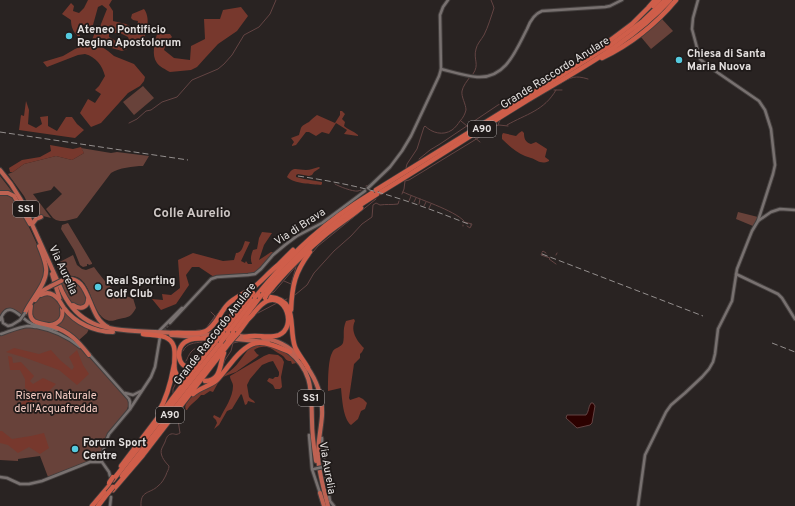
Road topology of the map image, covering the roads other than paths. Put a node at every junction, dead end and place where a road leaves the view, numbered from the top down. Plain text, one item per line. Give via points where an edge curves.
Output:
1 (448, 0) edge
2 (622, 0) edge
3 (654, 0) edge
4 (659, 0) edge
5 (665, 0) edge
6 (670, 0) edge
7 (677, 0) edge
8 (698, 1) edge
9 (632, 24) junction
10 (577, 66) junction
11 (583, 67) junction
12 (441, 69) junction
13 (0, 170) edge
14 (0, 174) edge
15 (368, 188) dead end
16 (364, 191) dead end
17 (376, 193) junction
18 (0, 194) edge
19 (795, 210) edge
20 (31, 214) dead end
21 (41, 218) dead end
22 (758, 221) junction
23 (32, 223) junction
24 (317, 232) junction
25 (324, 236) junction
26 (39, 244) junction
27 (45, 252) junction
28 (276, 266) junction
29 (52, 274) junction
30 (736, 274) junction
31 (50, 286) junction
32 (49, 293) junction
33 (87, 295) junction
34 (65, 296) junction
35 (259, 296) junction
36 (36, 299) junction
37 (59, 300) junction
38 (277, 300) junction
39 (284, 303) junction
40 (31, 306) junction
41 (63, 309) junction
42 (3, 313) junction
43 (25, 313) junction
44 (291, 314) junction
45 (0, 320) edge
46 (20, 320) junction
47 (247, 320) junction
48 (795, 320) edge
49 (50, 325) junction
50 (115, 331) junction
51 (158, 332) junction
52 (172, 333) junction
53 (0, 334) edge
54 (143, 334) junction
55 (232, 334) junction
56 (160, 337) tunnel mouth
57 (245, 337) junction
58 (219, 340) junction
59 (290, 352) junction
60 (89, 354) junction
61 (174, 366) junction
62 (308, 368) junction
63 (182, 379) dead end
64 (205, 381) dead end
65 (143, 390) junction
66 (125, 393) junction
67 (132, 395) junction
68 (129, 399) junction
69 (136, 401) junction
70 (130, 409) junction
71 (322, 416) junction
72 (312, 417) junction
73 (165, 428) junction
74 (310, 436) joint
75 (322, 438) joint
76 (138, 443) junction
77 (102, 462) junction
78 (324, 466) junction
79 (313, 469) junction
80 (0, 477) edge
81 (112, 478) junction
82 (111, 486) junction
83 (320, 492) joint
84 (109, 495) junction
85 (99, 504) edge
86 (328, 505) edge
87 (92, 506) edge
88 (110, 506) edge
89 (638, 506) edge

1 - 12 street via 440,15
2 - 12 street via 605,7 540,12 533,17 511,60 490,75 480,77
3 - 9 highway
4 - 9 highway
5 - 10 highway, Grande Raccordo Anulare / A90 via 635,28
6 - 11 highway, Grande Raccordo Anulare / A90 via 637,31
7 - 11 highway, Grande Raccordo Anulare via 649,27 623,46
8 - 22 street via 692,27 701,60 759,101 771,127 774,168
9 - 10 highway
10 - 17 highway, Grande Raccordo Anulare / A90
11 - 17 highway, Grande Raccordo Anulare / A90
12 - 15 street via 410,138 390,167
13 - 27 highway, Via Aurelia / SS1 via 21,200
14 - 23 highway, Via Aurelia / SS1
16 - 51 street, Via di Brava via 319,226 297,236 285,245 257,272 214,278
17 - 24 highway, Grande Raccordo Anulare / A90 via 342,213
17 - 25 highway via 355,213
17 - 35 highway, Grande Raccordo Anulare / A90 via 308,245
18 - 23 highway via 8,193 14,196
19 - 22 street via 775,210
20 - 23 highway
21 - 23 highway
22 - 30 street via 748,239
23 - 26 highway, Via Aurelia / SS1
23 - 27 highway
24 - 28 highway
24 - 35 highway, Grande Raccordo Anulare / A90 via 289,258
25 - 35 highway
25 - 44 highway via 310,251 298,270 292,290
26 - 29 highway, Via Aurelia / SS1
26 - 43 highway via 46,276
27 - 34 highway, Via Aurelia / SS1
28 - 35 highway
28 - 52 highway via 255,287 227,305 209,329 201,332
29 - 37 highway
29 - 50 highway, Via Aurelia / SS1 via 64,300 77,315 102,330
30 - 48 street via 778,294
30 - 89 street via 732,301 719,325 712,364 701,378 669,407 646,453
31 - 32 highway
31 - 33 highway, bridge via 71,279 78,281
31 - 36 highway
32 - 36 highway
32 - 37 highway
33 - 34 highway via 87,304 80,308 73,305
33 - 50 highway via 98,320
34 - 50 highway, Via Aurelia / SS1 via 76,311 88,321
35 - 38 highway
35 - 47 highway
35 - 55 highway, Grande Raccordo Anulare / A90
35 - 55 highway
36 - 40 highway
37 - 41 highway, bridge
38 - 39 highway
38 - 47 highway via 264,303
39 - 44 highway
39 - 57 highway via 288,319 282,333 273,336
40 - 43 highway
40 - 49 highway via 32,320
41 - 49 highway via 60,321
41 - 50 highway via 82,323 102,331
42 - 45 street
42 - 46 street via 2,321 6,326
42 - 60 street via 12,310 30,323 61,332
43 - 46 street, bridge
44 - 62 highway via 295,346
46 - 53 street
47 - 55 highway
49 - 60 highway via 74,337
50 - 51 highway, Via Aurelia / SS1
50 - 54 highway, Via Aurelia / SS1
51 - 52 highway, Via Aurelia / SS1
52 - 58 highway, Via Aurelia / SS1
53 - 60 street via 27,326 44,328 65,337
54 - 58 highway, Via Aurelia / SS1
54 - 61 highway via 164,337 170,341 175,350
55 - 57 highway, Via Aurelia / SS1
55 - 58 highway, bridge
55 - 58 highway, bridge
55 - 59 highway, Via Aurelia / SS1 via 267,341
56 - 65 street via 153,372
57 - 62 highway, Via Aurelia / SS1 via 277,341 296,354
58 - 58 highway via 193,366 185,366 180,361 179,349 185,342 193,339
58 - 64 highway via 223,356 218,374 212,380
58 - 73 highway
58 - 76 highway
58 - 81 highway, Grande Raccordo Anulare / A90
58 - 82 highway, Grande Raccordo Anulare / A90 via 151,439
59 - 72 highway, Via Aurelia / SS1 via 307,376 311,390
59 - 73 highway via 265,342 241,350 217,380 194,393
60 - 66 street
61 - 63 highway via 177,375
61 - 76 highway via 164,401
62 - 71 highway, Via Aurelia / SS1 via 320,393
65 - 67 street
65 - 69 street
66 - 67 street
66 - 68 street
67 - 69 street
68 - 69 street
68 - 70 street
69 - 70 street
70 - 77 street via 109,435 101,455
71 - 75 highway
71 - 86 highway, Via Aurelia / SS1 via 318,457
72 - 74 highway
72 - 86 highway, Via Aurelia / SS1 via 314,449
73 - 82 highway via 135,466
74 - 79 street, Via Aurelia
75 - 78 street, Via Aurelia
76 - 81 highway
77 - 80 street via 90,462 46,480 28,484
77 - 81 street
78 - 79 street, bridge
78 - 86 street, Via Aurelia
79 - 83 street, Via Aurelia
81 - 82 highway, Grande Raccordo Anulare / A90, bridge
82 - 84 highway, bridge
82 - 87 highway, Grande Raccordo Anulare / A90
83 - 86 highway
84 - 85 highway
84 - 88 street

